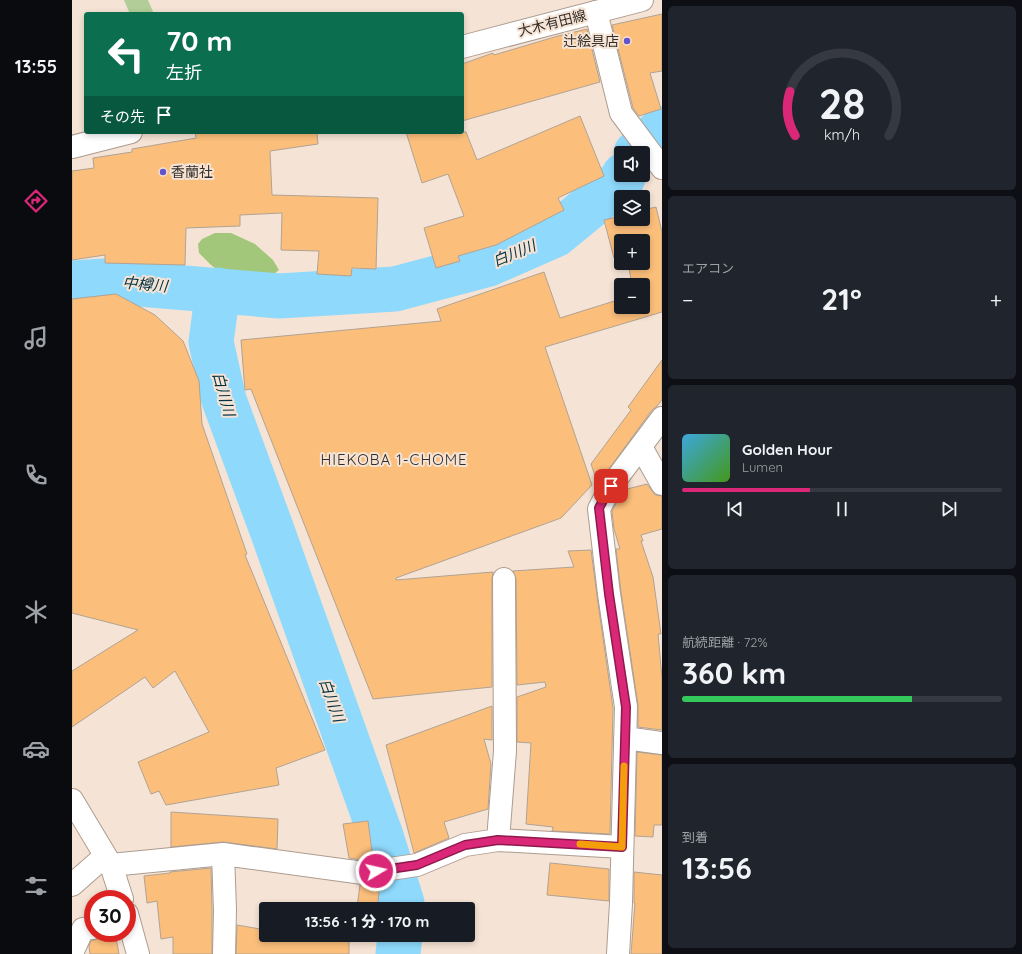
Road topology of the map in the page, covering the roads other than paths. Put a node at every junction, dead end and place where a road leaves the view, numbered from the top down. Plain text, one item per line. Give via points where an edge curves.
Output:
1 (642, 0) edge
2 (596, 12) junction
3 (464, 46) edge
4 (123, 134) edge
5 (72, 147) edge
6 (661, 166) edge
7 (662, 418) edge
8 (641, 447) junction
9 (662, 484) edge
10 (504, 579) dead end
11 (625, 738) junction
12 (662, 743) edge
13 (72, 800) edge
14 (498, 840) junction
15 (622, 847) junction
16 (223, 854) junction
17 (108, 861) junction
18 (72, 885) edge
19 (119, 890) edge
20 (84, 929) edge
21 (135, 942) edge
22 (72, 953) edge
23 (138, 954) edge
24 (224, 954) edge
25 (618, 954) edge

1 - 2 street, 大木有田線
2 - 3 street, 大木有田線
2 - 6 street via 621,113
4 - 5 street
7 - 8 street
8 - 9 street
8 - 11 street via 611,486 599,508 626,707
10 - 14 street via 505,751
11 - 12 street
11 - 15 street
13 - 17 street
14 - 15 street
14 - 16 street via 465,845 417,865 363,873
15 - 25 street via 622,903
16 - 17 street
16 - 24 street
17 - 18 street
17 - 19 street
20 - 22 street
21 - 23 street

